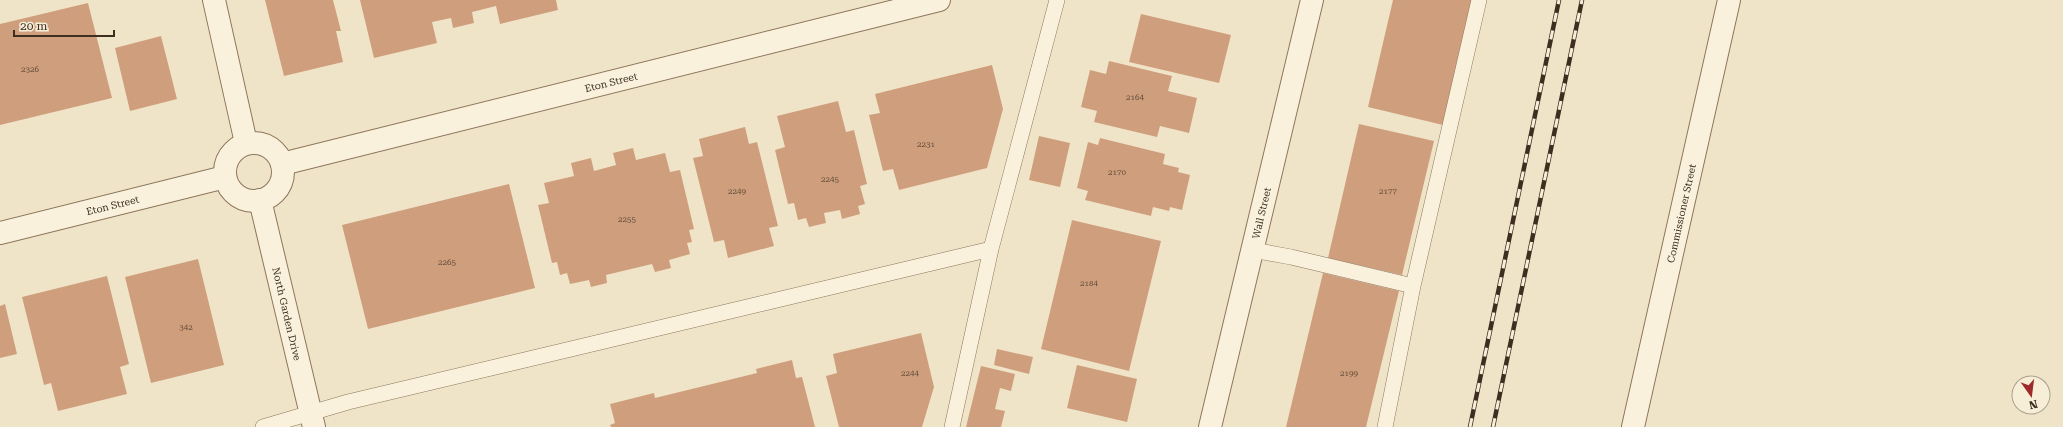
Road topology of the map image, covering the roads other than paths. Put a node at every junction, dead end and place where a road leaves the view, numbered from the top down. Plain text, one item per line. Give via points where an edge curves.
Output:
1 (214, 0) edge
2 (937, 0) edge
3 (1057, 0) edge
4 (1312, 0) edge
5 (1479, 0) edge
6 (1729, 0) edge
7 (246, 143) junction
8 (282, 164) junction
9 (225, 178) junction
10 (260, 200) junction
11 (0, 233) edge
12 (992, 249) junction
13 (1253, 250) junction
14 (1413, 286) junction
15 (312, 420) edge
16 (263, 427) edge
17 (952, 427) edge
18 (1210, 427) edge
19 (1385, 427) edge
20 (1633, 427) edge

1 - 7 street
2 - 8 street, Eton Street
3 - 12 lane
4 - 13 street, Wall Street
5 - 14 lane
6 - 20 street, Commissioner Street
7 - 8 street via 264,144 278,156
7 - 9 street via 231,152 224,168
8 - 10 street via 281,182 276,191
9 - 10 street via 234,193 241,198
9 - 11 street, Eton Street
10 - 15 street, North Garden Drive
12 - 15 lane via 355,401
12 - 17 lane
13 - 14 lane
13 - 18 street, Wall Street
14 - 19 lane
15 - 16 lane

